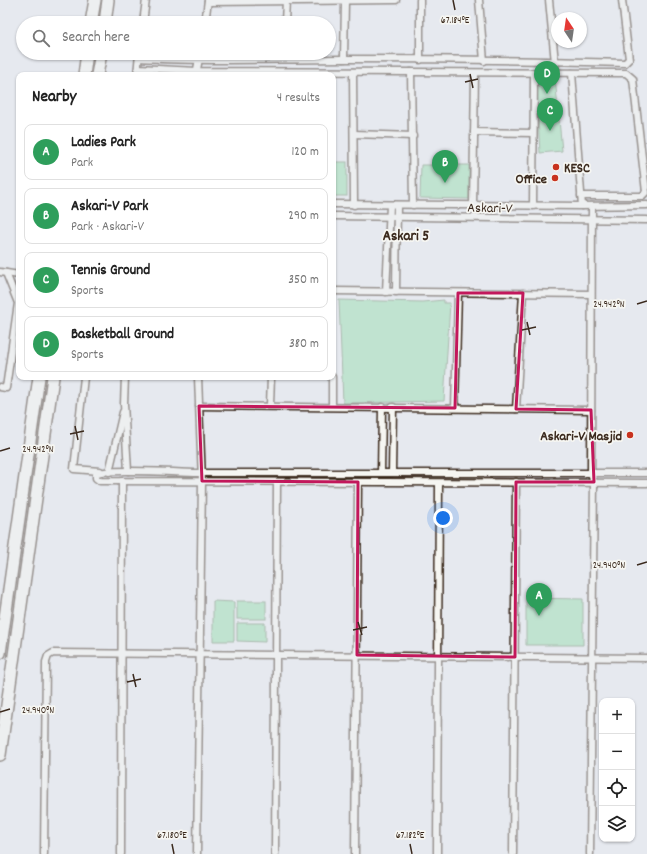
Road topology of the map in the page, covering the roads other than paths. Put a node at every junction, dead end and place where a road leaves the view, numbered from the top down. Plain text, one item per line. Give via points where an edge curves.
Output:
1 (95, 0) edge
2 (108, 0) edge
3 (146, 0) edge
4 (345, 0) edge
5 (396, 0) edge
6 (420, 0) edge
7 (479, 0) edge
8 (549, 0) edge
9 (622, 0) edge
10 (208, 1) edge
11 (286, 1) edge
12 (92, 16) edge
13 (106, 16) edge
14 (144, 16) edge
15 (205, 16) edge
16 (285, 16) edge
17 (336, 59) edge
18 (344, 59) junction
19 (86, 60) edge
20 (100, 60) edge
21 (139, 60) edge
22 (188, 60) edge
23 (271, 60) edge
24 (420, 60) junction
25 (198, 61) junction
26 (484, 61) junction
27 (555, 61) junction
28 (138, 68) junction
29 (84, 72) edge
30 (98, 72) edge
31 (137, 72) edge
32 (184, 72) edge
33 (196, 72) edge
34 (336, 72) edge
35 (353, 72) junction
36 (412, 72) junction
37 (476, 73) junction
38 (534, 73) junction
39 (556, 73) junction
40 (572, 73) junction
41 (474, 132) junction
42 (354, 134) junction
43 (533, 134) junction
44 (413, 136) junction
45 (581, 196) junction
46 (336, 204) edge
47 (354, 204) junction
48 (390, 205) junction
49 (397, 205) junction
50 (413, 205) junction
51 (473, 205) junction
52 (647, 205) edge
53 (533, 206) junction
54 (582, 206) junction
55 (592, 206) junction
56 (336, 216) edge
57 (390, 217) junction
58 (398, 217) junction
59 (647, 220) edge
60 (592, 221) junction
61 (3, 273) edge
62 (16, 275) edge
63 (336, 291) edge
64 (386, 292) junction
65 (396, 292) junction
66 (458, 292) junction
67 (523, 293) junction
68 (591, 294) junction
69 (16, 300) edge
70 (16, 318) edge
71 (39, 380) edge
72 (53, 380) edge
73 (84, 380) edge
74 (126, 380) edge
75 (198, 380) edge
76 (271, 380) edge
77 (332, 380) edge
78 (0, 387) edge
79 (124, 404) junction
80 (199, 406) junction
81 (270, 406) junction
82 (332, 406) junction
83 (382, 407) junction
84 (393, 407) junction
85 (455, 408) junction
86 (516, 408) junction
87 (591, 410) junction
88 (100, 471) junction
89 (128, 471) junction
90 (109, 472) junction
91 (201, 473) junction
92 (387, 473) junction
93 (591, 473) junction
94 (647, 474) edge
95 (122, 481) junction
96 (202, 481) junction
97 (277, 482) junction
98 (358, 482) junction
99 (387, 482) junction
100 (516, 482) junction
101 (594, 482) junction
102 (439, 483) junction
103 (647, 483) edge
104 (0, 653) edge
105 (122, 653) junction
106 (200, 653) junction
107 (277, 654) junction
108 (357, 655) junction
109 (438, 656) junction
110 (515, 657) junction
111 (592, 658) junction
112 (647, 658) edge
113 (0, 755) edge
114 (44, 854) edge
115 (122, 854) edge
116 (197, 854) edge
117 (275, 854) edge
118 (355, 854) edge
119 (437, 854) edge
120 (513, 854) edge
121 (590, 854) edge

1 - 12 highway
2 - 13 highway
3 - 14 street
4 - 5 street
4 - 11 street
4 - 18 street
6 - 24 street
7 - 26 street
8 - 27 street
9 - 27 street via 629,60 625,63
10 - 11 street
10 - 15 street
11 - 16 street
17 - 18 street
18 - 24 street
19 - 29 highway
20 - 30 highway
21 - 28 street
22 - 25 street
23 - 25 street
24 - 26 street
25 - 33 street
26 - 27 street
27 - 39 street
28 - 31 street
28 - 32 street
34 - 35 street
35 - 36 street
35 - 42 street
36 - 37 street
36 - 44 street
37 - 38 street
37 - 41 street
38 - 39 street
38 - 43 street
39 - 40 street
40 - 45 street
40 - 45 street via 626,74 633,79 646,192 642,196
41 - 43 street
41 - 51 street
42 - 44 street
42 - 47 street
43 - 53 street
44 - 50 street
45 - 54 street
46 - 47 street, Askari-V
47 - 48 street, Askari-V
48 - 49 street, Askari-V
48 - 57 street
49 - 50 street, Askari-V
49 - 58 street
50 - 51 street, Askari-V
51 - 53 street, Askari-V
52 - 55 street, Askari-V
53 - 54 street, Askari-V
54 - 55 street, Askari-V
55 - 60 street
56 - 57 street, Askari-V
57 - 58 street, Askari-V
57 - 64 street
58 - 60 street, Askari-V
58 - 65 street
59 - 60 street, Askari-V
60 - 68 street
61 - 62 street
61 - 69 street
63 - 64 street
64 - 65 street
65 - 66 street
66 - 67 street
66 - 85 street
67 - 68 street
67 - 86 street
68 - 87 street
70 - 78 street via 6,388
71 - 104 highway
72 - 113 highway
73 - 88 street via 74,469
74 - 79 street
75 - 80 street
76 - 81 street
77 - 82 street
79 - 89 street
79 - 90 street
80 - 81 street
80 - 91 street
81 - 82 street
82 - 83 street
83 - 84 street
83 - 92 street
84 - 85 street
84 - 92 street
85 - 86 street
86 - 87 street
87 - 93 street
88 - 90 street
88 - 95 street via 96,474 98,480
89 - 90 street
89 - 91 street
91 - 92 street
91 - 96 street
92 - 93 street
92 - 99 street
93 - 94 street
93 - 101 street
95 - 96 street
95 - 105 street
96 - 97 street
96 - 106 street
97 - 98 street
97 - 107 street
98 - 99 street
98 - 108 street
99 - 102 street
100 - 101 street
100 - 102 street
100 - 110 street
101 - 103 street
101 - 111 street
102 - 109 street
105 - 106 street
105 - 114 street via 53,653 48,656
105 - 115 street
106 - 107 street
106 - 116 street
107 - 108 street
107 - 117 street
108 - 109 street
108 - 118 street
109 - 110 street
109 - 119 street
110 - 111 street
110 - 120 street
111 - 112 street
111 - 121 street

